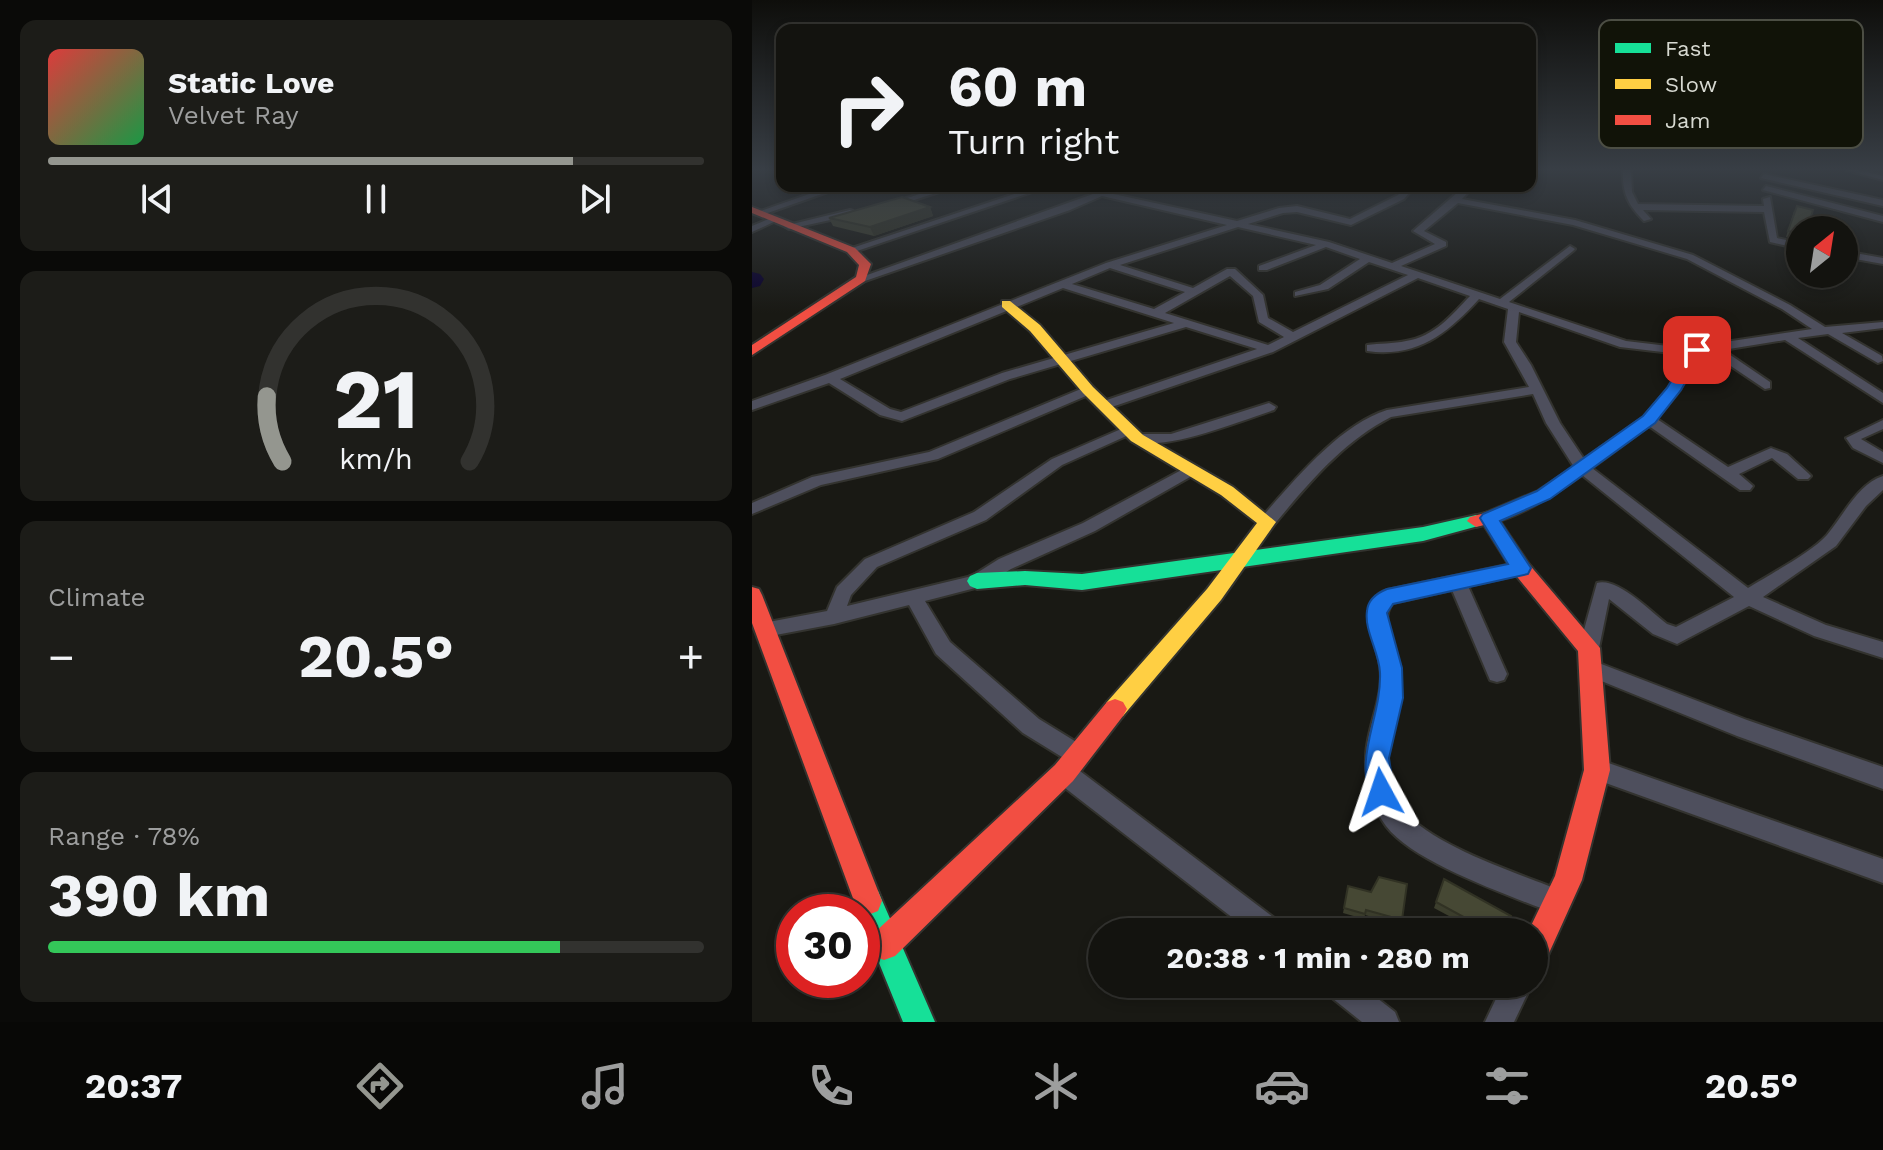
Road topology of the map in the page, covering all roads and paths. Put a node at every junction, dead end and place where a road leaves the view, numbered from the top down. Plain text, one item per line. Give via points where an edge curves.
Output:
1 (788, 218) edge
2 (949, 218) edge
3 (1041, 218) edge
4 (1201, 218) edge
5 (1263, 218) edge
6 (1331, 218) edge
7 (1360, 218) edge
8 (1434, 218) edge
9 (1550, 218) edge
10 (1770, 218) edge
11 (765, 220) edge
12 (1237, 226) junction
13 (1786, 243) edge
14 (1326, 244) junction
15 (1570, 249) dead end
16 (851, 250) junction
17 (1369, 257) junction
18 (1858, 257) edge
19 (1883, 261) edge
20 (1110, 265) junction
21 (1395, 265) junction
22 (1263, 268) dead end
23 (1418, 274) junction
24 (861, 279) junction
25 (1062, 284) junction
26 (1191, 291) junction
27 (1299, 294) dead end
28 (1477, 294) junction
29 (1006, 304) junction
30 (1508, 304) junction
31 (1154, 314) junction
32 (1182, 324) junction
33 (1882, 326) edge
34 (1827, 330) junction
35 (1786, 336) junction
36 (1292, 337) junction
37 (1371, 348) dead end
38 (1269, 349) junction
39 (1704, 349) junction
40 (752, 351) edge
41 (1061, 358) junction
42 (1878, 359) dead end
43 (830, 378) junction
44 (1765, 385) dead end
45 (1088, 390) junction
46 (1535, 390) junction
47 (1883, 399) edge
48 (752, 406) edge
49 (1103, 406) junction
50 (1269, 407) dead end
51 (1649, 420) junction
52 (1883, 424) edge
53 (1133, 434) junction
54 (1883, 458) edge
55 (1582, 468) junction
56 (1192, 470) junction
57 (1727, 474) junction
58 (1803, 476) dead end
59 (1883, 481) edge
60 (1745, 486) dead end
61 (752, 509) edge
62 (1489, 518) junction
63 (1267, 522) junction
64 (1243, 561) junction
65 (1521, 568) junction
66 (977, 581) junction
67 (1458, 584) junction
68 (752, 595) edge
69 (1748, 598) junction
70 (915, 599) junction
71 (834, 617) junction
72 (765, 629) junction
73 (1883, 650) edge
74 (1590, 658) junction
75 (1497, 674) dead end
76 (1071, 764) junction
77 (1597, 770) junction
78 (1883, 778) edge
79 (1883, 871) edge
80 (1558, 902) junction
81 (1255, 918) edge
82 (1548, 922) edge
83 (884, 945) junction
84 (1355, 998) edge
85 (1511, 998) edge
86 (919, 1022) edge
87 (1385, 1022) edge
88 (1499, 1022) edge

1 - 11 street
2 - 16 street
3 - 24 street
4 - 12 street
5 - 12 street
6 - 7 street via 1351,222
8 - 21 street via 1418,231 1443,244
9 - 34 street via 1690,257
10 - 13 street via 1773,240
11 - 16 street
12 - 14 street
12 - 20 street
14 - 17 street
14 - 22 street
15 - 30 street
16 - 24 street via 865,264
17 - 21 street
17 - 27 street via 1324,287
18 - 19 street
20 - 25 street
20 - 26 street
21 - 23 street
23 - 28 street
23 - 36 street
24 - 40 street
25 - 29 street
25 - 31 street
26 - 31 street
26 - 36 street via 1225,271 1234,272 1258,295 1263,320
28 - 30 street
28 - 37 street via 1424,343
29 - 41 street
29 - 43 street
30 - 39 street via 1624,344
30 - 46 street via 1510,342
31 - 32 street
32 - 38 street
32 - 41 street
33 - 34 street
34 - 35 street
34 - 42 street
35 - 39 street
35 - 47 street
36 - 38 street
38 - 49 street
39 - 44 street
39 - 51 street
41 - 43 street via 902,417
41 - 45 street
43 - 48 street
45 - 49 street
45 - 61 street via 933,456 817,481
46 - 55 street
46 - 63 street via 1370,421
49 - 53 street
50 - 53 street via 1172,438
51 - 55 street
51 - 57 street
52 - 54 street via 1853,438
53 - 56 street
53 - 71 street via 1057,462 980,516 871,563 843,592
55 - 62 street via 1544,495
55 - 69 street
56 - 63 street
56 - 66 street
57 - 58 street via 1771,453
57 - 60 street
59 - 69 street via 1830,542
62 - 64 street via 1423,534
62 - 65 street
63 - 64 street
64 - 66 street via 1082,582
64 - 76 street
65 - 67 street
65 - 74 street
66 - 70 street
67 - 75 street
67 - 80 street via 1379,603 1391,668 1391,698 1376,758 1381,792 1395,819 1416,840
68 - 72 street
69 - 73 street via 1821,631
69 - 74 street via 1677,636 1603,588
70 - 71 street
70 - 76 street via 943,648
71 - 72 street
72 - 83 street
74 - 77 street
74 - 78 street via 1745,729
76 - 81 street
76 - 83 street
77 - 79 street
77 - 80 street
80 - 82 street
83 - 86 street
84 - 87 street
85 - 88 street

